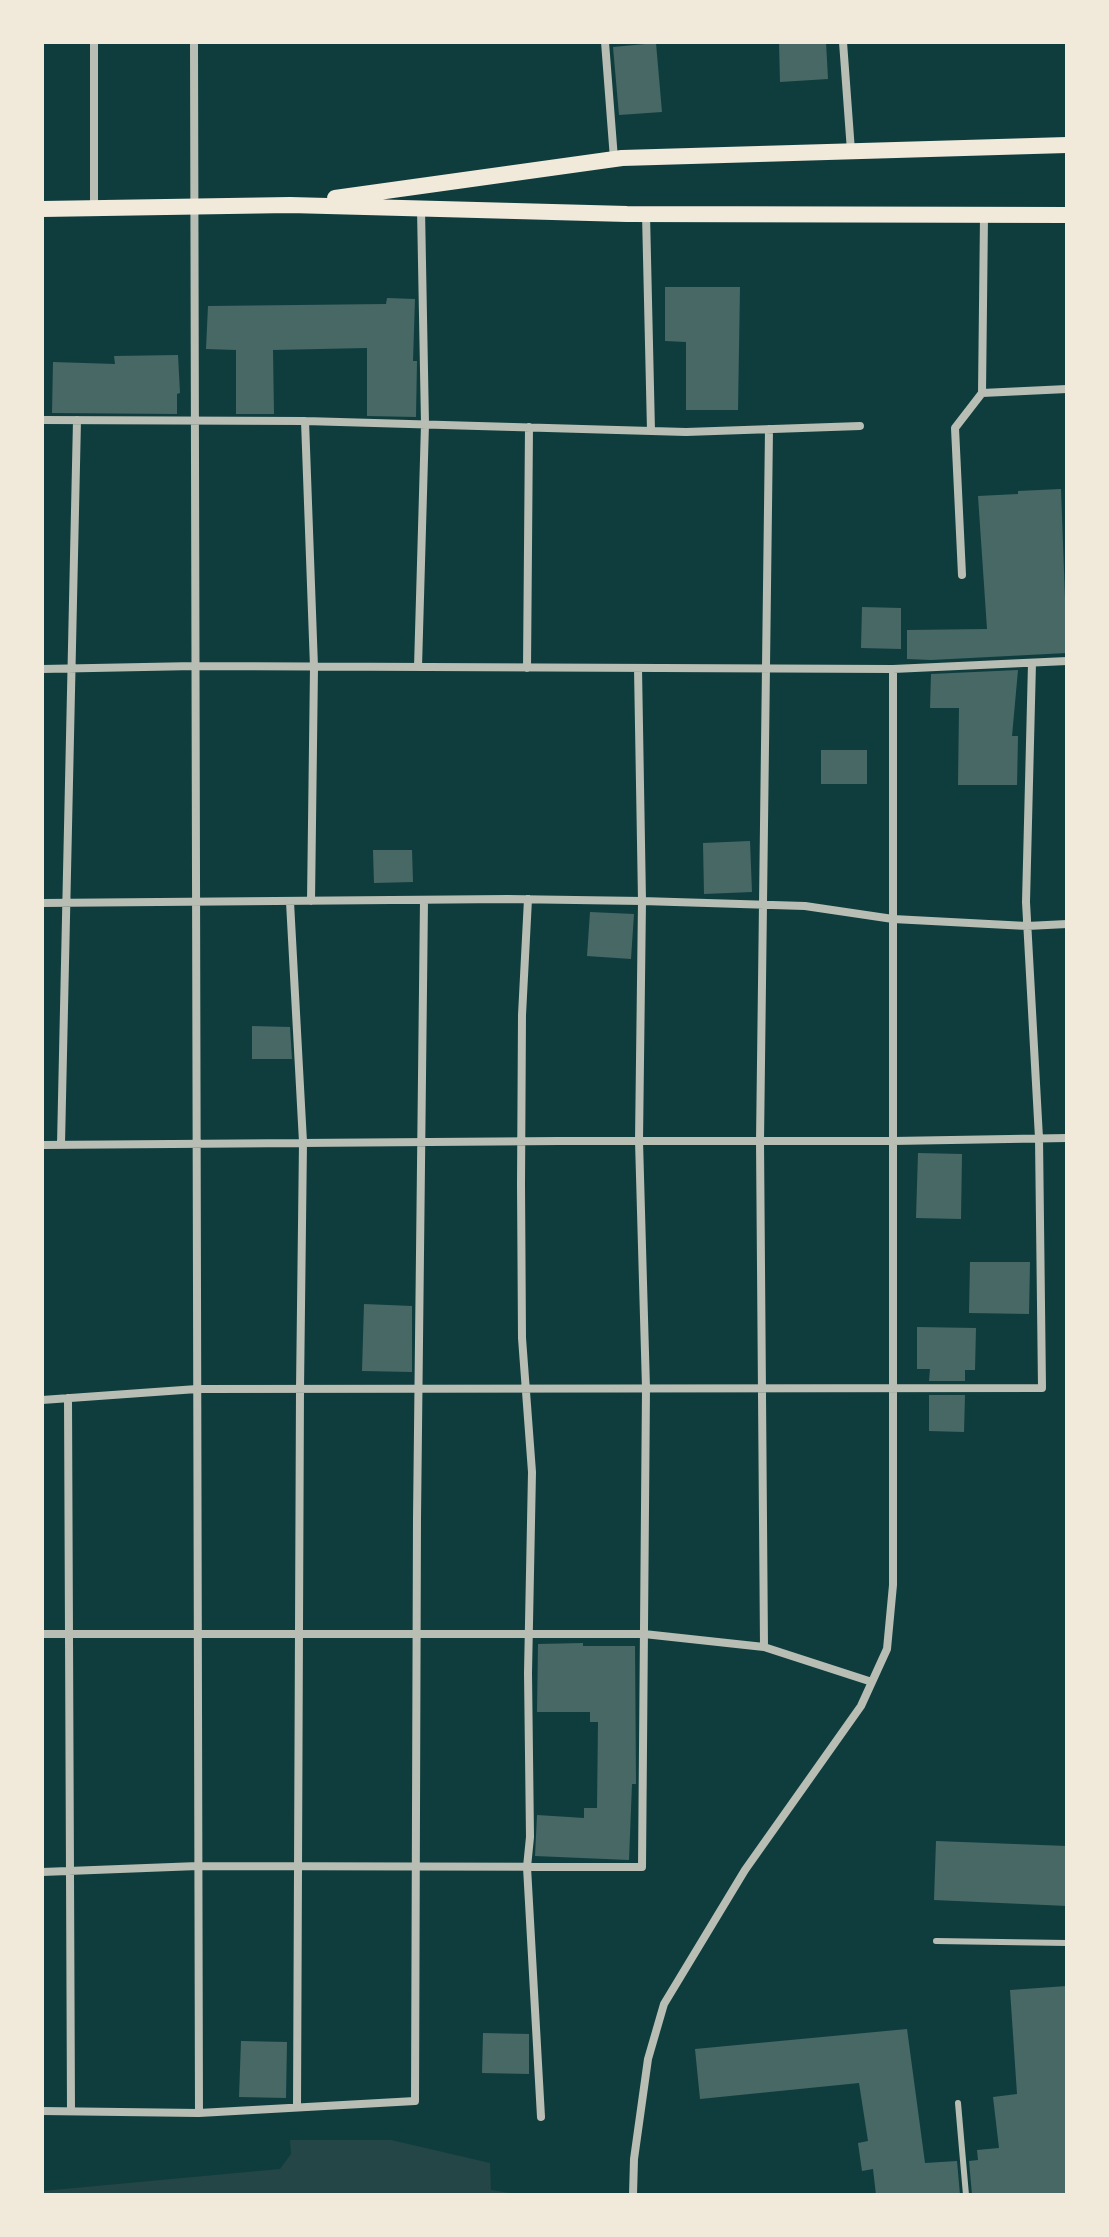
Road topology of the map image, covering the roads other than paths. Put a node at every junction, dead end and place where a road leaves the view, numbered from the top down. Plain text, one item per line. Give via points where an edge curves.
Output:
1 (94, 42) edge
2 (605, 42) edge
3 (843, 42) edge
4 (194, 45) dead end
5 (1067, 145) edge
6 (851, 152) junction
7 (614, 159) junction
8 (290, 205) junction
9 (194, 206) junction
10 (94, 208) junction
11 (42, 209) edge
12 (421, 209) junction
13 (646, 214) junction
14 (1067, 215) edge
15 (984, 216) junction
16 (1067, 389) edge
17 (982, 393) junction
18 (42, 420) edge
19 (77, 420) junction
20 (305, 421) junction
21 (194, 422) junction
22 (425, 424) junction
23 (860, 426) dead end
24 (529, 427) junction
25 (769, 429) junction
26 (651, 431) junction
27 (962, 575) dead end
28 (1067, 661) edge
29 (1032, 663) junction
30 (195, 666) junction
31 (314, 667) junction
32 (418, 667) junction
33 (71, 668) junction
34 (527, 668) junction
35 (638, 668) junction
36 (42, 669) edge
37 (766, 669) junction
38 (893, 669) junction
39 (528, 899) junction
40 (424, 900) junction
41 (311, 901) junction
42 (642, 901) junction
43 (290, 902) junction
44 (42, 903) edge
45 (66, 903) junction
46 (196, 903) junction
47 (763, 905) junction
48 (893, 919) junction
49 (1067, 924) edge
50 (1027, 926) junction
51 (1039, 1138) junction
52 (1067, 1138) edge
53 (522, 1141) junction
54 (639, 1141) junction
55 (760, 1141) junction
56 (893, 1141) junction
57 (303, 1142) junction
58 (422, 1142) junction
59 (196, 1143) junction
60 (61, 1144) junction
61 (42, 1145) edge
62 (526, 1388) junction
63 (646, 1388) junction
64 (762, 1388) junction
65 (893, 1388) junction
66 (197, 1389) junction
67 (300, 1389) junction
68 (420, 1389) junction
69 (68, 1398) junction
70 (42, 1400) edge
71 (198, 1633) junction
72 (42, 1634) edge
73 (69, 1634) junction
74 (299, 1634) junction
75 (417, 1634) junction
76 (529, 1634) junction
77 (644, 1634) junction
78 (764, 1647) junction
79 (872, 1682) junction
80 (198, 1866) junction
81 (298, 1866) junction
82 (417, 1867) junction
83 (527, 1867) junction
84 (69, 1871) junction
85 (42, 1872) edge
86 (936, 1941) dead end
87 (1067, 1943) edge
88 (958, 2103) dead end
89 (297, 2107) junction
90 (42, 2111) edge
91 (71, 2111) junction
92 (199, 2113) junction
93 (541, 2117) dead end
94 (633, 2195) edge
95 (966, 2195) edge

1 - 10 street
2 - 7 street
3 - 6 street
4 - 9 street
5 - 6 main road
6 - 7 main road
7 - 8 main road
8 - 9 main road
8 - 12 main road
9 - 10 main road
9 - 21 street
10 - 11 main road
12 - 13 main road
12 - 22 street
13 - 15 main road
13 - 26 street
14 - 15 main road
15 - 17 street
16 - 17 street
17 - 27 street via 955,428
18 - 19 street
19 - 21 street
19 - 33 street
20 - 21 street
20 - 22 street
20 - 31 street
21 - 30 street
22 - 24 street
22 - 32 street
23 - 25 street
24 - 26 street
24 - 34 street
25 - 26 street
25 - 37 street
28 - 29 street
29 - 38 street
29 - 50 street
30 - 31 street
30 - 33 street
30 - 46 street
31 - 32 street
31 - 41 street
32 - 34 street
33 - 36 street
33 - 45 street
34 - 35 street
35 - 37 street
35 - 42 street
37 - 38 street
37 - 47 street
38 - 48 street
39 - 40 street
39 - 42 street
39 - 53 street
40 - 41 street
40 - 58 street
41 - 43 street
42 - 47 street
42 - 54 street
43 - 46 street
43 - 57 street
44 - 45 street
45 - 46 street
45 - 60 street
46 - 59 street
47 - 48 street
47 - 55 street
48 - 50 street
48 - 56 street
49 - 50 street
50 - 51 street
51 - 52 street
51 - 56 street
51 - 65 street via 1042,1388
53 - 54 street
53 - 58 street
53 - 62 street
54 - 55 street
54 - 63 street
55 - 56 street
55 - 64 street
56 - 65 street
57 - 58 street
57 - 59 street
57 - 67 street
58 - 68 street
59 - 60 street
59 - 66 street
60 - 61 street
62 - 63 street
62 - 68 street
62 - 76 street via 532,1472
63 - 64 street
63 - 77 street
64 - 65 street
64 - 78 street
65 - 79 street via 893,1585 887,1649
66 - 67 street
66 - 69 street
66 - 71 street
67 - 68 street
67 - 74 street
68 - 75 street
69 - 70 street
69 - 73 street
71 - 73 street
71 - 74 street
71 - 80 street
72 - 73 street
73 - 84 street
74 - 75 street
74 - 81 street
75 - 76 street
75 - 82 street
76 - 77 street
76 - 83 street
77 - 78 street
77 - 83 street via 642,1867
78 - 79 street
79 - 94 street via 861,1706 745,1870 664,2004 648,2059
80 - 81 street
80 - 84 street
80 - 92 street
81 - 82 street
81 - 89 street
82 - 83 street
82 - 89 street via 415,2101
83 - 93 street
84 - 85 street
84 - 91 street
86 - 87 lane
88 - 95 lane
89 - 92 street
90 - 91 street
91 - 92 street

